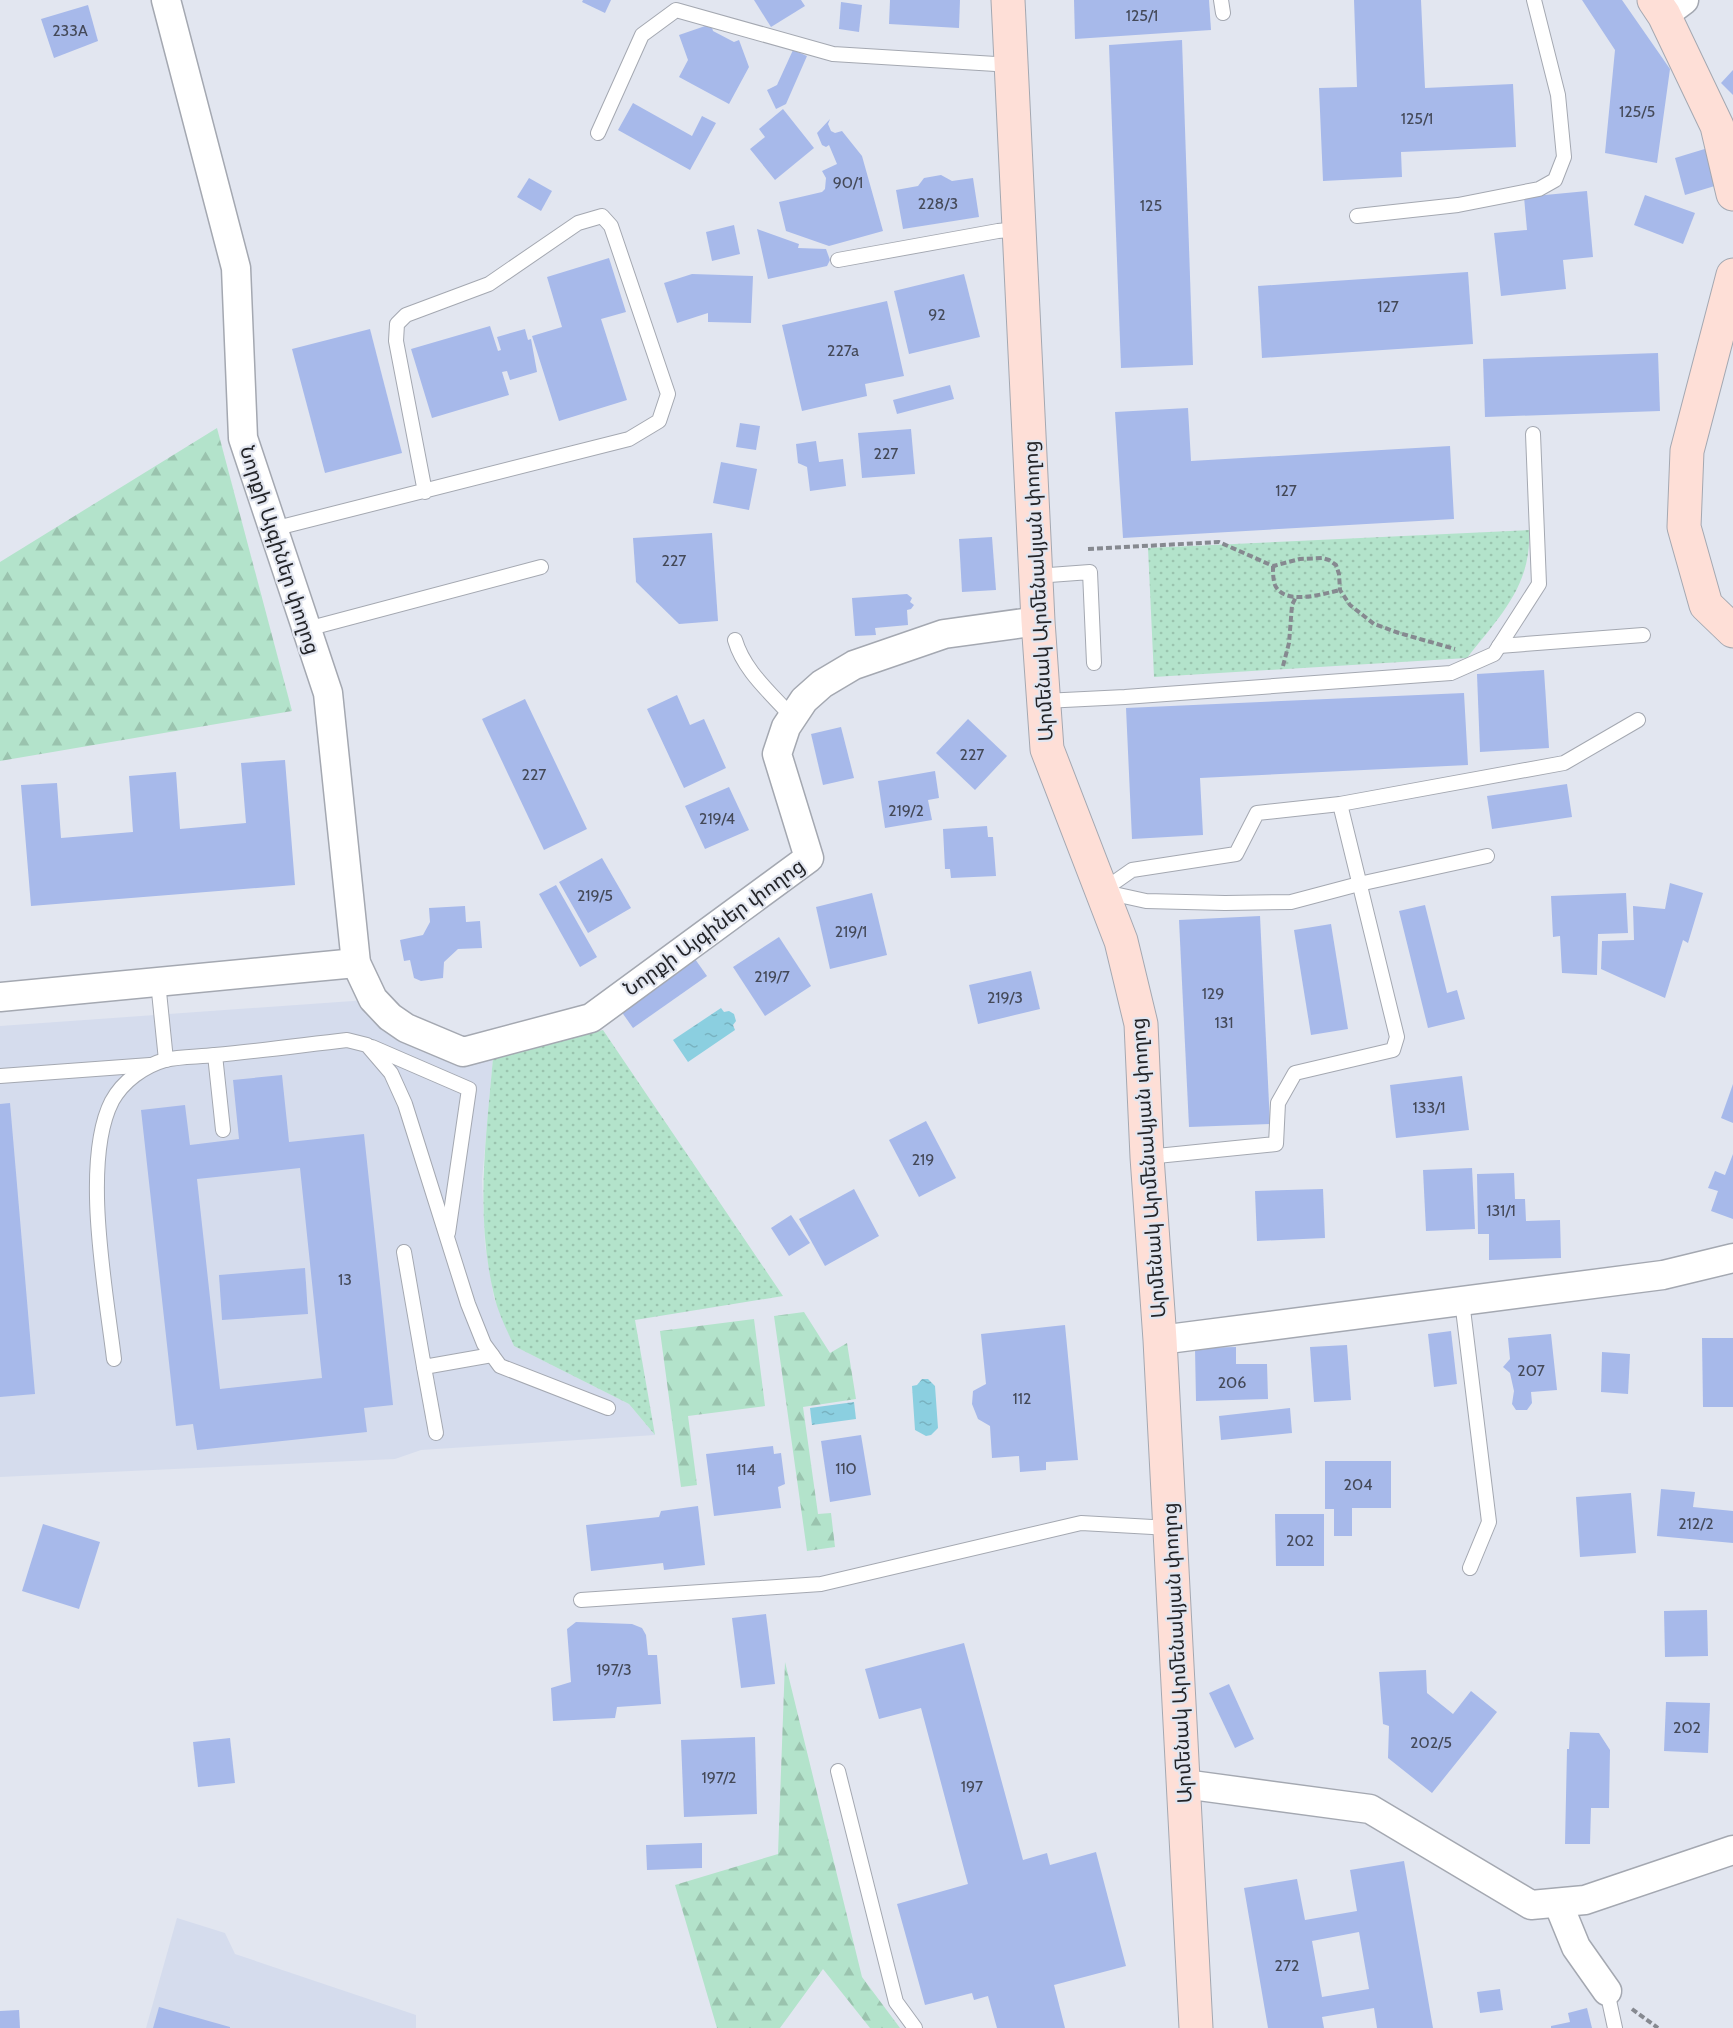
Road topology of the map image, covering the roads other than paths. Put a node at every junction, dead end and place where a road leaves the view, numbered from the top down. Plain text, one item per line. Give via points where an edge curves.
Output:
1 (166, 0) edge
2 (1008, 0) edge
3 (1534, 0) edge
4 (1667, 5) edge
5 (1012, 65) junction
6 (598, 133) dead end
7 (1733, 194) edge
8 (1357, 216) dead end
9 (1019, 229) junction
10 (838, 260) dead end
11 (1733, 275) edge
12 (1533, 434) dead end
13 (425, 492) junction
14 (273, 530) junction
15 (541, 567) dead end
16 (1036, 576) junction
17 (1038, 621) junction
18 (307, 629) junction
19 (1733, 631) edge
20 (1644, 635) dead end
21 (735, 640) dead end
22 (1499, 646) junction
23 (1094, 663) dead end
24 (1044, 701) junction
25 (792, 717) junction
26 (1638, 720) dead end
27 (1341, 804) junction
28 (1487, 856) dead end
29 (1359, 884) junction
30 (1102, 891) junction
31 (356, 963) junction
32 (158, 982) junction
33 (0, 997) edge
34 (367, 1045) junction
35 (215, 1055) junction
36 (161, 1062) junction
37 (0, 1076) edge
38 (223, 1130) dead end
39 (1147, 1157) junction
40 (447, 1238) junction
41 (404, 1252) dead end
42 (1733, 1258) edge
43 (1462, 1301) junction
44 (1160, 1340) junction
45 (492, 1355) junction
46 (114, 1359) dead end
47 (424, 1367) junction
48 (608, 1408) dead end
49 (436, 1433) dead end
50 (1170, 1528) junction
51 (1470, 1568) dead end
52 (581, 1600) dead end
53 (838, 1771) dead end
54 (1184, 1784) junction
55 (1731, 1856) edge
56 (1558, 1903) junction
57 (1607, 1991) joint
58 (915, 2028) edge
59 (1196, 2028) edge
60 (1615, 2028) edge

1 - 14 street, Նորքի Այգիներ փողոց via 236,268 243,438
2 - 5 main road, Արմենակ Արմենակյան փողոց
3 - 8 lane via 1558,95 1564,157 1555,180 1539,189 1458,205
4 - 7 main road via 1718,126
5 - 6 lane via 833,54 676,10 642,35
5 - 9 main road, Արմենակ Արմենակյան փողոց
9 - 10 lane
9 - 16 main road, Արմենակ Արմենակյան փողոց
11 - 19 main road via 1687,451 1684,527 1706,604
12 - 22 lane via 1539,584
13 - 13 lane via 629,439 659,421 668,394 611,226 602,216 578,223 489,284 406,315 397,324 396,341
13 - 14 lane
14 - 18 street, Նորքի Այգիներ փողոց
15 - 18 lane
16 - 17 main road, Արմենակ Արմենակյան փողոց
16 - 23 lane via 1090,573
17 - 24 main road, Արմենակ Արմենակյան փողոց
17 - 25 street, Նորքի Այգիներ փողոց via 944,634 854,665 817,688
18 - 31 street, Նորքի Այգիներ փողոց via 328,693
20 - 22 lane
21 - 25 lane via 739,655
22 - 24 lane via 1494,654 1451,673
24 - 30 main road, Արմենակ Արմենակյան փողոց via 1047,749
25 - 31 street, Նորքի Այգիներ փողոց via 777,754 809,858 591,1018 463,1052 406,1028 390,1017 373,999
26 - 27 lane via 1564,763
27 - 29 lane
27 - 30 lane via 1257,813 1236,854 1132,870
28 - 29 lane
29 - 30 lane via 1291,902 1146,901
29 - 39 lane via 1397,1037 1393,1050 1295,1073 1278,1103 1276,1144
30 - 39 main road, Արմենակ Արմենակյան փողոց via 1121,940 1141,1024
31 - 32 street
32 - 33 street
32 - 36 lane
34 - 35 lane via 347,1040
34 - 40 lane via 391,1073 405,1104
34 - 40 lane via 469,1089
35 - 36 lane
35 - 38 lane
36 - 37 lane
36 - 46 lane via 124,1083 107,1113 101,1139 97,1184 100,1247
39 - 44 main road, Արմենակ Արմենակյան փողոց
40 - 45 lane via 472,1314
41 - 47 lane
42 - 43 street via 1663,1275
43 - 44 street
43 - 51 lane via 1489,1522
44 - 50 main road, Արմենակ Արմենակյան փողոց
45 - 47 lane
45 - 48 lane via 500,1366
47 - 49 lane
50 - 52 lane via 1081,1523 821,1584
50 - 54 main road, Արմենակ Արմենակյան փողոց
53 - 58 lane via 896,2002
54 - 56 street via 1370,1809 1531,1905
54 - 59 main road, Արմենակ Արմենակյան փողոց
55 - 56 street via 1585,1900
56 - 57 street via 1576,1947
57 - 60 lane

